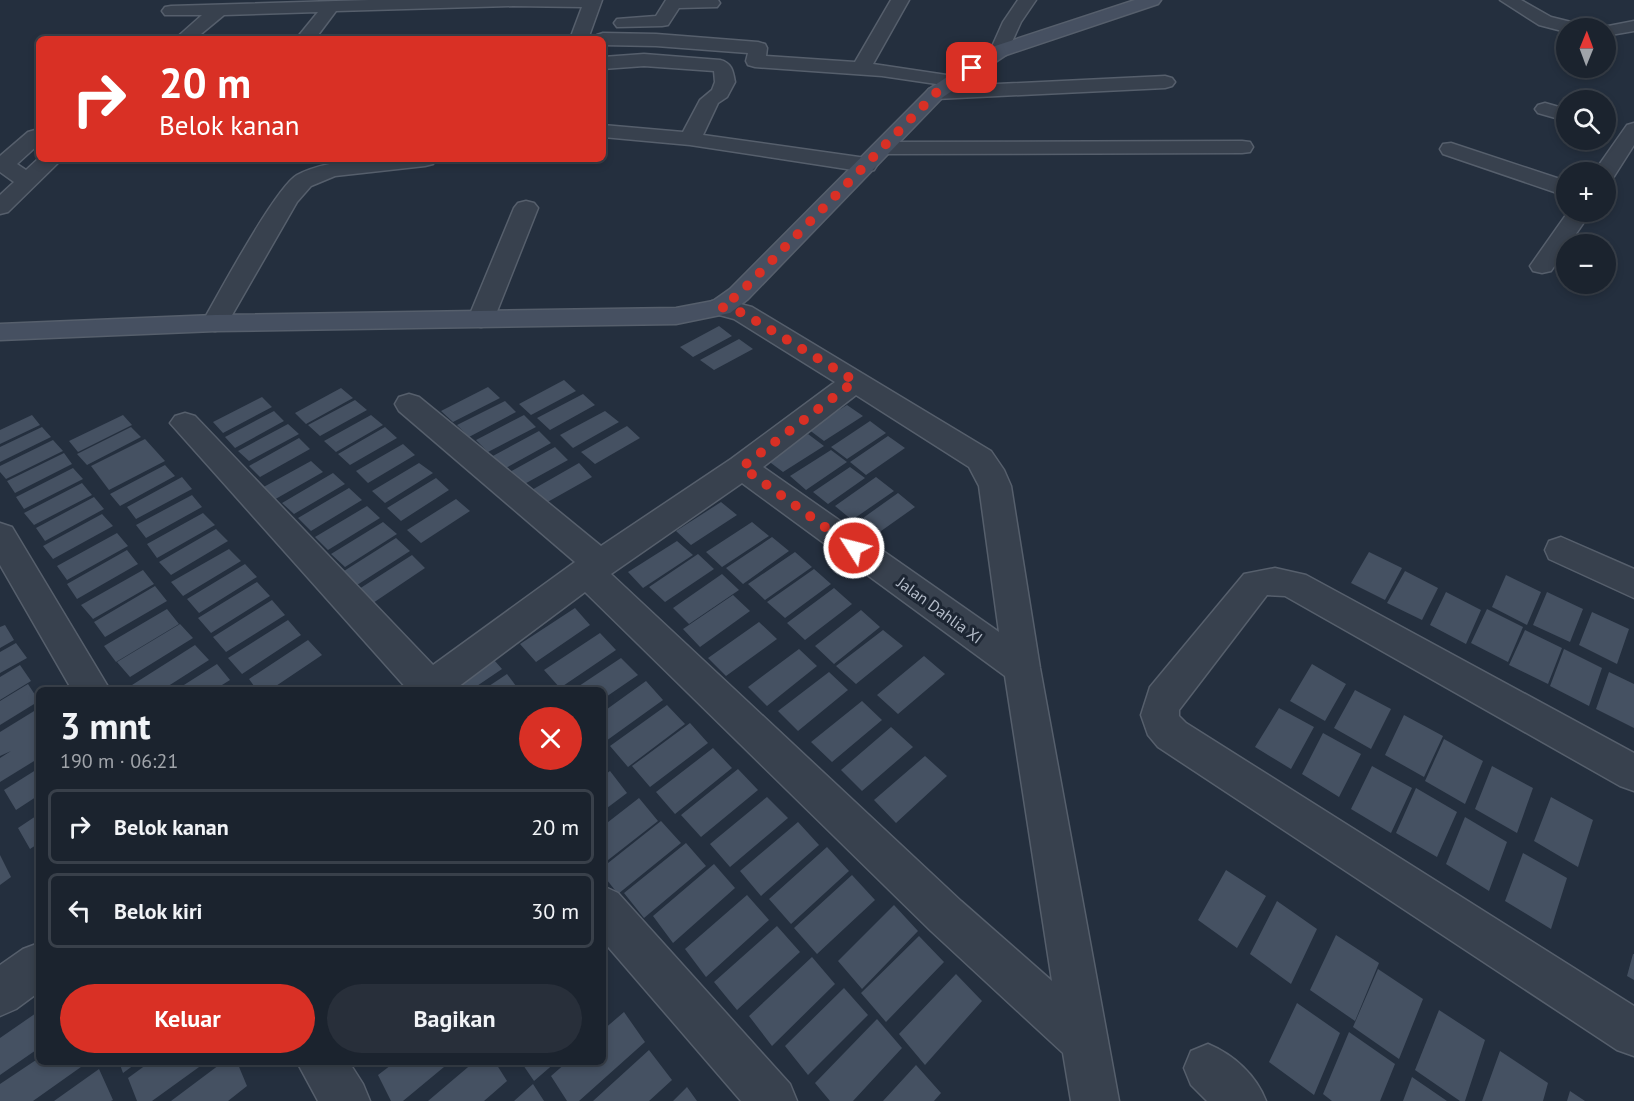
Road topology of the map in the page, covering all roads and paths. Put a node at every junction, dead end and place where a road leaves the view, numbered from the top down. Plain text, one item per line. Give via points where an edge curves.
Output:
1 (185, 0) edge
2 (900, 0) edge
3 (1028, 0) edge
4 (1152, 0) edge
5 (1509, 0) edge
6 (593, 1) edge
7 (711, 3) dead end
8 (330, 8) junction
9 (218, 11) junction
10 (662, 21) junction
11 (1556, 24) edge
12 (1634, 26) edge
13 (1616, 29) edge
14 (582, 31) edge
15 (188, 36) edge
16 (307, 36) edge
17 (606, 39) edge
18 (656, 40) junction
19 (999, 51) junction
20 (606, 63) edge
21 (861, 68) junction
22 (1165, 82) dead end
23 (945, 87) junction
24 (1545, 109) dead end
25 (1556, 112) edge
26 (606, 130) edge
27 (1628, 133) edge
28 (36, 136) edge
29 (0, 137) edge
30 (36, 137) edge
31 (690, 140) junction
32 (1242, 147) dead end
33 (884, 148) junction
34 (1451, 149) dead end
35 (48, 162) edge
36 (310, 162) edge
37 (389, 162) edge
38 (1611, 162) edge
39 (866, 165) junction
40 (330, 170) junction
41 (27, 181) junction
42 (1556, 186) edge
43 (0, 207) edge
44 (526, 208) dead end
45 (1572, 222) edge
46 (1542, 266) dead end
47 (741, 314) junction
48 (481, 319) junction
49 (215, 323) junction
50 (0, 332) edge
51 (855, 381) junction
52 (409, 404) dead end
53 (185, 423) dead end
54 (742, 467) junction
55 (0, 536) edge
56 (1561, 550) dead end
57 (594, 568) junction
58 (1634, 585) edge
59 (1022, 668) junction
60 (90, 687) edge
61 (426, 687) edge
62 (431, 687) edge
63 (1634, 773) edge
64 (606, 911) edge
65 (36, 967) edge
66 (0, 993) edge
67 (1634, 1033) edge
68 (1084, 1040) junction
69 (323, 1065) edge
70 (1208, 1068) dead end
71 (346, 1101) edge
72 (773, 1101) edge
73 (1095, 1101) edge
74 (1242, 1101) edge

1 - 9 street via 171,11
2 - 21 street
3 - 19 street via 1011,22
4 - 19 street
5 - 11 street
6 - 8 street
6 - 14 street
7 - 10 street via 673,3
8 - 9 street
8 - 16 street
9 - 15 street
10 - 14 street
10 - 18 street
12 - 13 street
17 - 18 street
18 - 21 street via 758,48 755,61
19 - 23 street
20 - 31 street via 644,60 720,66 725,82 720,93 710,100
21 - 23 street
22 - 23 street
23 - 33 street
24 - 25 street
26 - 31 street
27 - 38 street
28 - 29 street
30 - 41 street via 6,162
31 - 39 street
32 - 33 street
33 - 39 street
34 - 42 street
35 - 41 street
36 - 40 street
37 - 40 street
39 - 47 street via 739,294
40 - 49 street via 303,182 287,199
41 - 43 street
44 - 48 street
45 - 46 street
47 - 48 street
47 - 51 street
48 - 49 street
49 - 50 street
51 - 54 street
51 - 59 street via 980,459 989,470
52 - 57 street
53 - 61 street
54 - 57 street
54 - 59 street, Jalan Dahlia XI
55 - 60 street
56 - 58 street
57 - 62 street
57 - 68 street via 946,916
59 - 68 street
63 - 67 street via 1294,585 1280,581 1256,585 1163,699 1158,713 1161,725 1172,735
64 - 72 street
65 - 66 street
68 - 73 street
69 - 71 street
70 - 74 street

